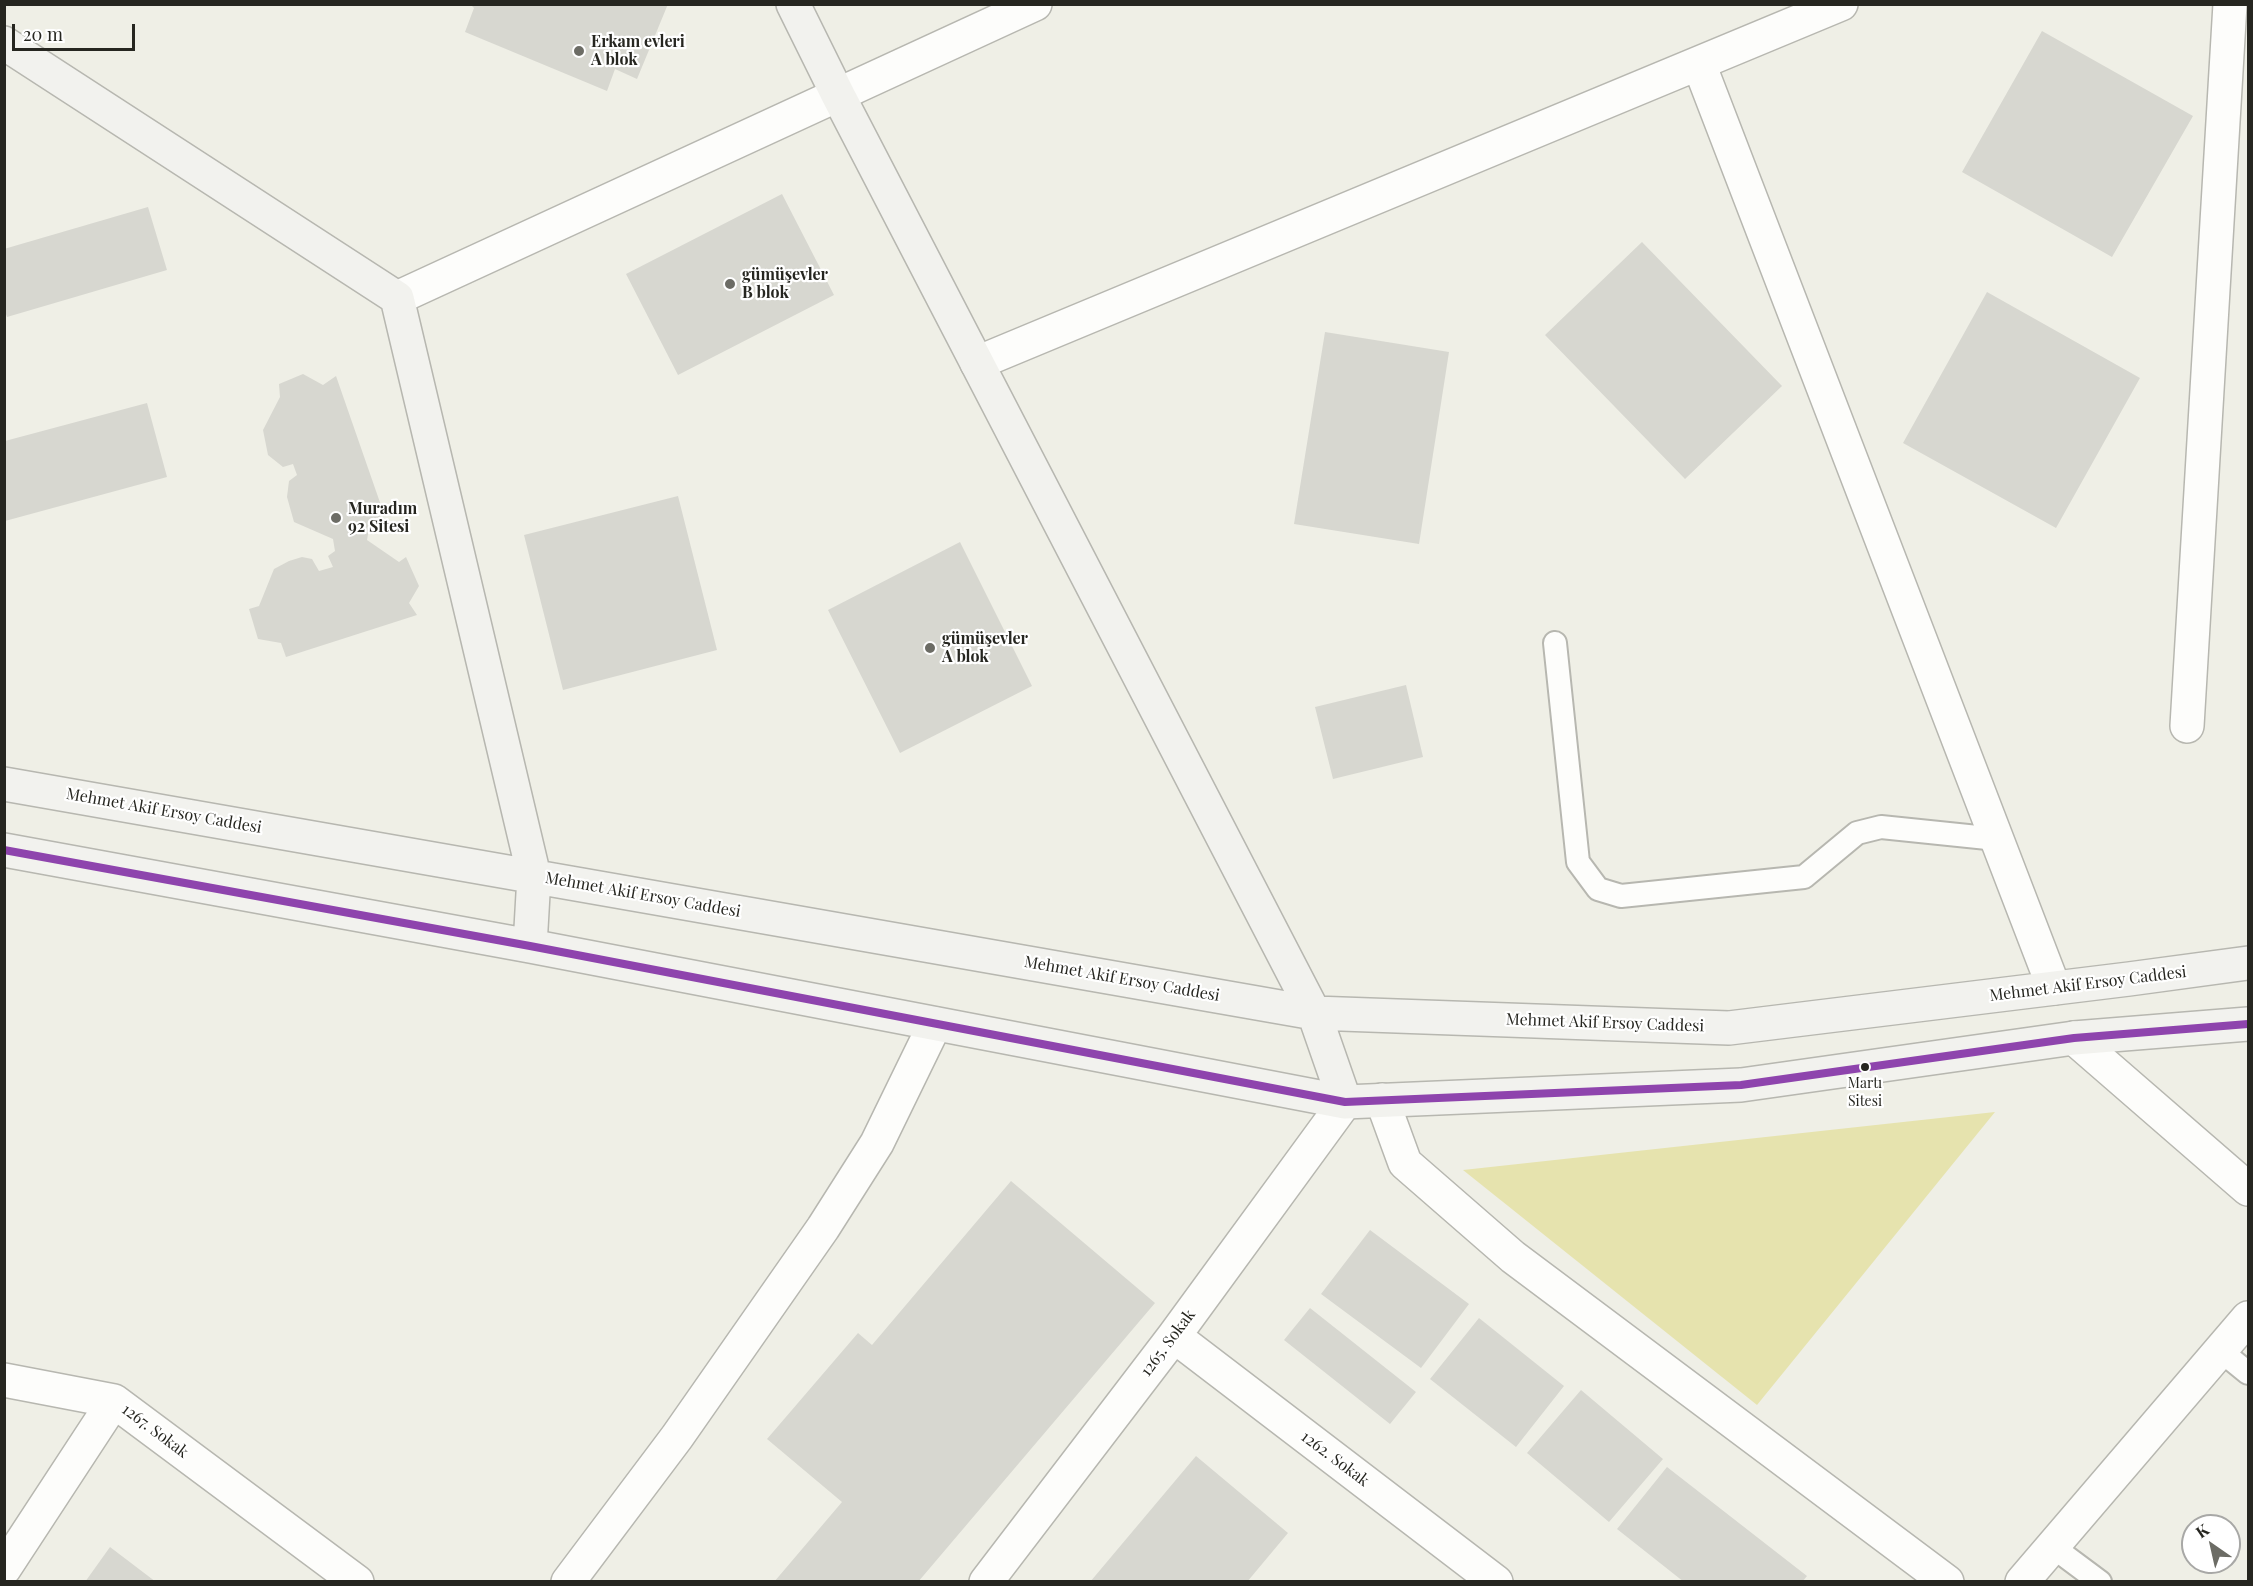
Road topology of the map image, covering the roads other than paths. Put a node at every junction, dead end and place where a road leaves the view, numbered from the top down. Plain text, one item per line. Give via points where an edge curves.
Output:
1 (793, 4) edge
2 (1035, 4) edge
3 (1841, 4) edge
4 (2230, 4) edge
5 (4, 43) edge
6 (1699, 64) junction
7 (838, 95) junction
8 (397, 298) junction
9 (977, 363) junction
10 (1555, 643) dead end
11 (2187, 726) dead end
12 (4, 783) edge
13 (1997, 839) junction
14 (4, 850) edge
15 (534, 876) junction
16 (530, 946) junction
17 (2248, 963) edge
18 (2054, 988) junction
19 (1314, 1012) junction
20 (935, 1024) junction
21 (2248, 1024) edge
22 (2074, 1038) junction
23 (1382, 1100) junction
24 (1345, 1102) junction
25 (2248, 1189) edge
26 (2248, 1318) edge
27 (1174, 1336) junction
28 (2220, 1351) junction
29 (2248, 1373) edge
30 (4, 1380) edge
31 (114, 1401) junction
32 (2053, 1547) junction
33 (4, 1569) edge
34 (357, 1581) edge
35 (568, 1581) edge
36 (986, 1581) edge
37 (1496, 1581) edge
38 (1947, 1581) edge
39 (2022, 1581) edge
40 (2100, 1581) edge

1 - 7 main road
2 - 7 street
3 - 6 street
4 - 11 street
5 - 8 main road
6 - 9 street
6 - 13 street
7 - 8 street
7 - 9 main road
8 - 15 main road
9 - 19 main road
10 - 13 lane via 1578,862 1598,889 1621,896 1804,877 1857,833 1881,827
12 - 15 main road, Mehmet Akif Ersoy Caddesi
13 - 18 street
14 - 16 main road
15 - 16 main road
15 - 19 main road, Mehmet Akif Ersoy Caddesi
16 - 20 main road
17 - 18 main road, Mehmet Akif Ersoy Caddesi
18 - 19 main road, Mehmet Akif Ersoy Caddesi via 1729,1028
19 - 24 main road
20 - 24 main road
20 - 35 street via 878,1143 823,1228 677,1437
21 - 22 main road
22 - 23 main road via 1742,1084
22 - 25 street
23 - 24 main road
23 - 38 street via 1405,1163 1514,1257
24 - 27 street, 1265. Sokak
26 - 28 street
27 - 36 street, 1265. Sokak
27 - 37 street, 1262. Sokak
28 - 29 lane
28 - 32 street
30 - 31 street
31 - 33 street, 1267. Sokak
31 - 34 street, 1267. Sokak
32 - 39 street
32 - 40 lane

